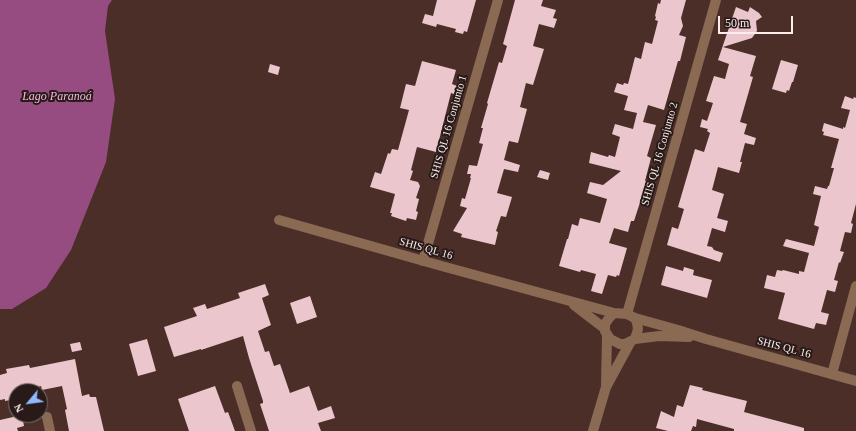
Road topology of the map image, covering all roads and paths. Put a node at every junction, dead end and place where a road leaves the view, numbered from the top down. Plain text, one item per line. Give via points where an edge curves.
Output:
1 (498, 0) edge
2 (716, 0) edge
3 (279, 220) dead end
4 (423, 261) junction
5 (856, 286) edge
6 (568, 301) junction
7 (614, 313) junction
8 (631, 316) junction
9 (606, 331) junction
10 (706, 339) junction
11 (633, 340) junction
12 (832, 374) junction
13 (856, 380) edge
14 (237, 386) dead end
15 (606, 387) junction
16 (251, 431) edge
17 (593, 431) edge

1 - 4 street, SHIS QL 16 Conjunto 1
2 - 8 street, SHIS QL 16 Conjunto 2
3 - 4 street, SHIS QL 16
4 - 6 street, SHIS QL 16
5 - 12 street
6 - 7 street, SHIS QL 16
6 - 9 street, SHIS QL 16
7 - 8 street
7 - 9 street via 609,318
8 - 10 street, SHIS QL 16
8 - 11 street via 638,328
9 - 11 street via 616,343 625,344
9 - 15 street
10 - 11 street, SHIS QL 16 via 669,336
10 - 12 street, SHIS QL 16
11 - 15 street
12 - 13 street, SHIS QL 16
14 - 16 street
15 - 17 street

